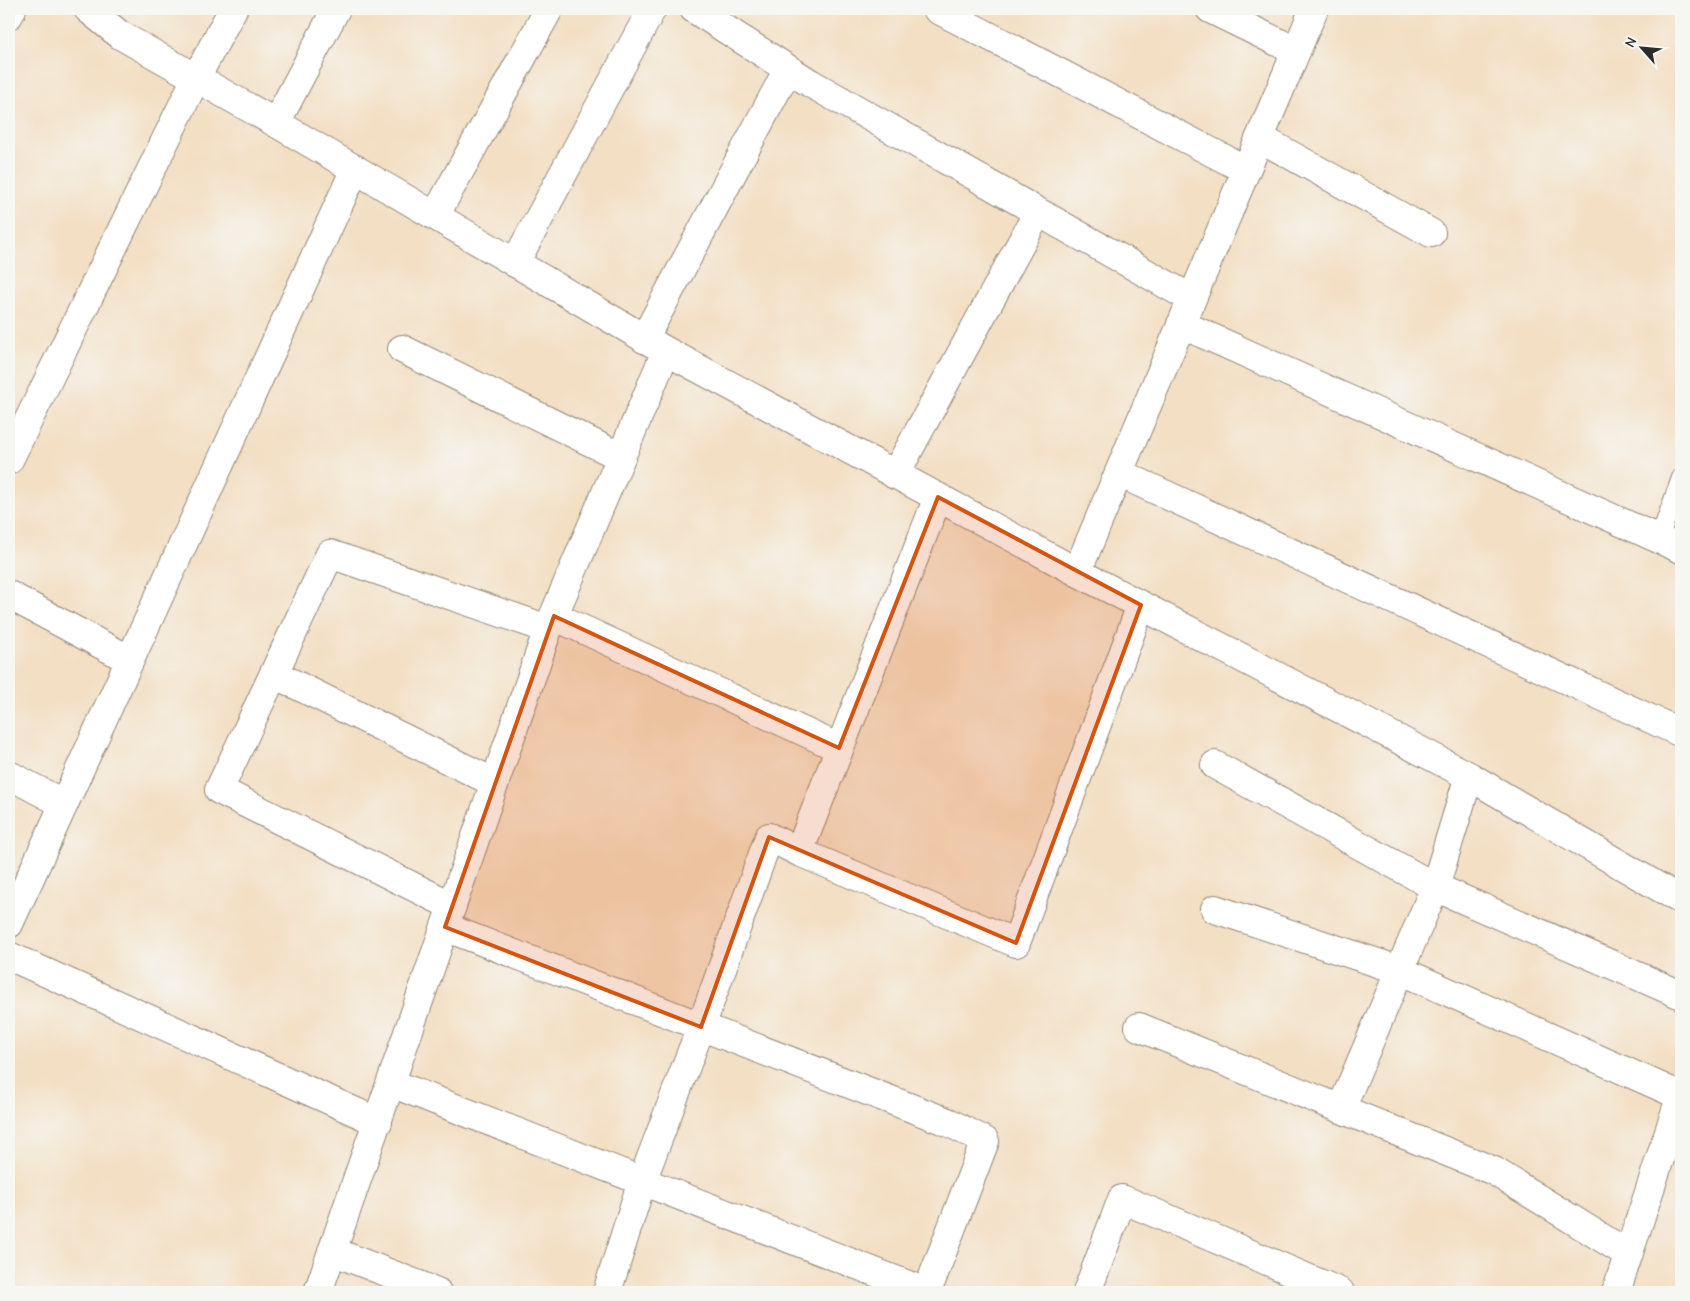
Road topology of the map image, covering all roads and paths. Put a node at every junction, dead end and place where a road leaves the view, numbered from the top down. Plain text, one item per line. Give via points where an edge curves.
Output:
1 (12, 9) edge
2 (88, 9) edge
3 (233, 9) edge
4 (336, 9) edge
5 (549, 9) edge
6 (652, 9) edge
7 (694, 9) edge
8 (937, 9) edge
9 (1210, 9) edge
10 (1314, 9) edge
11 (9, 15) edge
12 (1296, 51) junction
13 (788, 69) junction
14 (196, 78) junction
15 (276, 123) junction
16 (1260, 138) junction
17 (355, 170) junction
18 (1246, 170) junction
19 (1038, 212) junction
20 (435, 216) junction
21 (1431, 233) dead end
22 (515, 263) junction
23 (1192, 299) junction
24 (1181, 324) junction
25 (655, 345) junction
26 (402, 348) dead end
27 (621, 457) junction
28 (9, 460) edge
29 (1119, 473) junction
30 (895, 475) junction
31 (1681, 478) edge
32 (938, 497) junction
33 (1670, 544) edge
34 (1077, 572) junction
35 (9, 594) edge
36 (1142, 605) junction
37 (551, 622) junction
38 (130, 660) junction
39 (274, 674) junction
40 (1681, 733) edge
41 (839, 748) junction
42 (1216, 765) dead end
43 (9, 775) edge
44 (1468, 776) junction
45 (495, 783) junction
46 (64, 804) junction
47 (799, 852) junction
48 (1435, 887) junction
49 (1681, 900) edge
50 (1215, 909) dead end
51 (449, 917) junction
52 (9, 924) edge
53 (9, 956) edge
54 (1399, 970) junction
55 (1681, 995) edge
56 (701, 1027) junction
57 (1139, 1027) dead end
58 (391, 1083) junction
59 (1681, 1096) edge
60 (1341, 1109) junction
61 (378, 1122) junction
62 (642, 1181) junction
63 (332, 1251) junction
64 (1628, 1254) junction
65 (318, 1292) edge
66 (437, 1292) edge
67 (608, 1292) edge
68 (927, 1292) edge
69 (1087, 1292) edge
70 (1340, 1292) edge
71 (1616, 1292) edge

1 - 11 street
2 - 14 street via 120,35
3 - 14 street
4 - 15 street
5 - 20 street
6 - 22 street
7 - 13 street
8 - 18 street
9 - 12 street
10 - 12 street
12 - 16 street
13 - 19 street
13 - 25 street
14 - 15 street
14 - 28 street
15 - 17 street
16 - 18 street
16 - 21 street
17 - 20 street
17 - 38 street
18 - 23 street
19 - 23 street
19 - 30 street
20 - 22 street
22 - 25 street
23 - 24 street
24 - 29 street
24 - 33 street
25 - 27 street
25 - 30 street
26 - 27 street
27 - 37 street
29 - 34 street
29 - 40 street
30 - 32 street
31 - 33 lane
32 - 34 street
32 - 41 street
34 - 36 street
35 - 38 street
36 - 44 street
36 - 47 street via 1016,943
37 - 39 street via 330,554
37 - 41 street
37 - 45 street
38 - 46 street
39 - 45 street
39 - 51 street via 219,790
41 - 47 street
42 - 48 street
43 - 46 street
44 - 48 street
44 - 49 street
45 - 51 street
46 - 52 street
47 - 56 street via 769,837
48 - 54 street
48 - 55 street
50 - 54 street
51 - 56 street
51 - 58 street
53 - 61 street
54 - 59 street
54 - 60 street
56 - 62 street
56 - 68 street via 950,1124 985,1141
57 - 60 street
58 - 61 street
58 - 62 street
59 - 64 street
60 - 64 street via 1494,1171
61 - 63 street
62 - 67 street
62 - 68 street
63 - 65 street
63 - 66 street
64 - 71 street
69 - 70 street via 1122,1199

